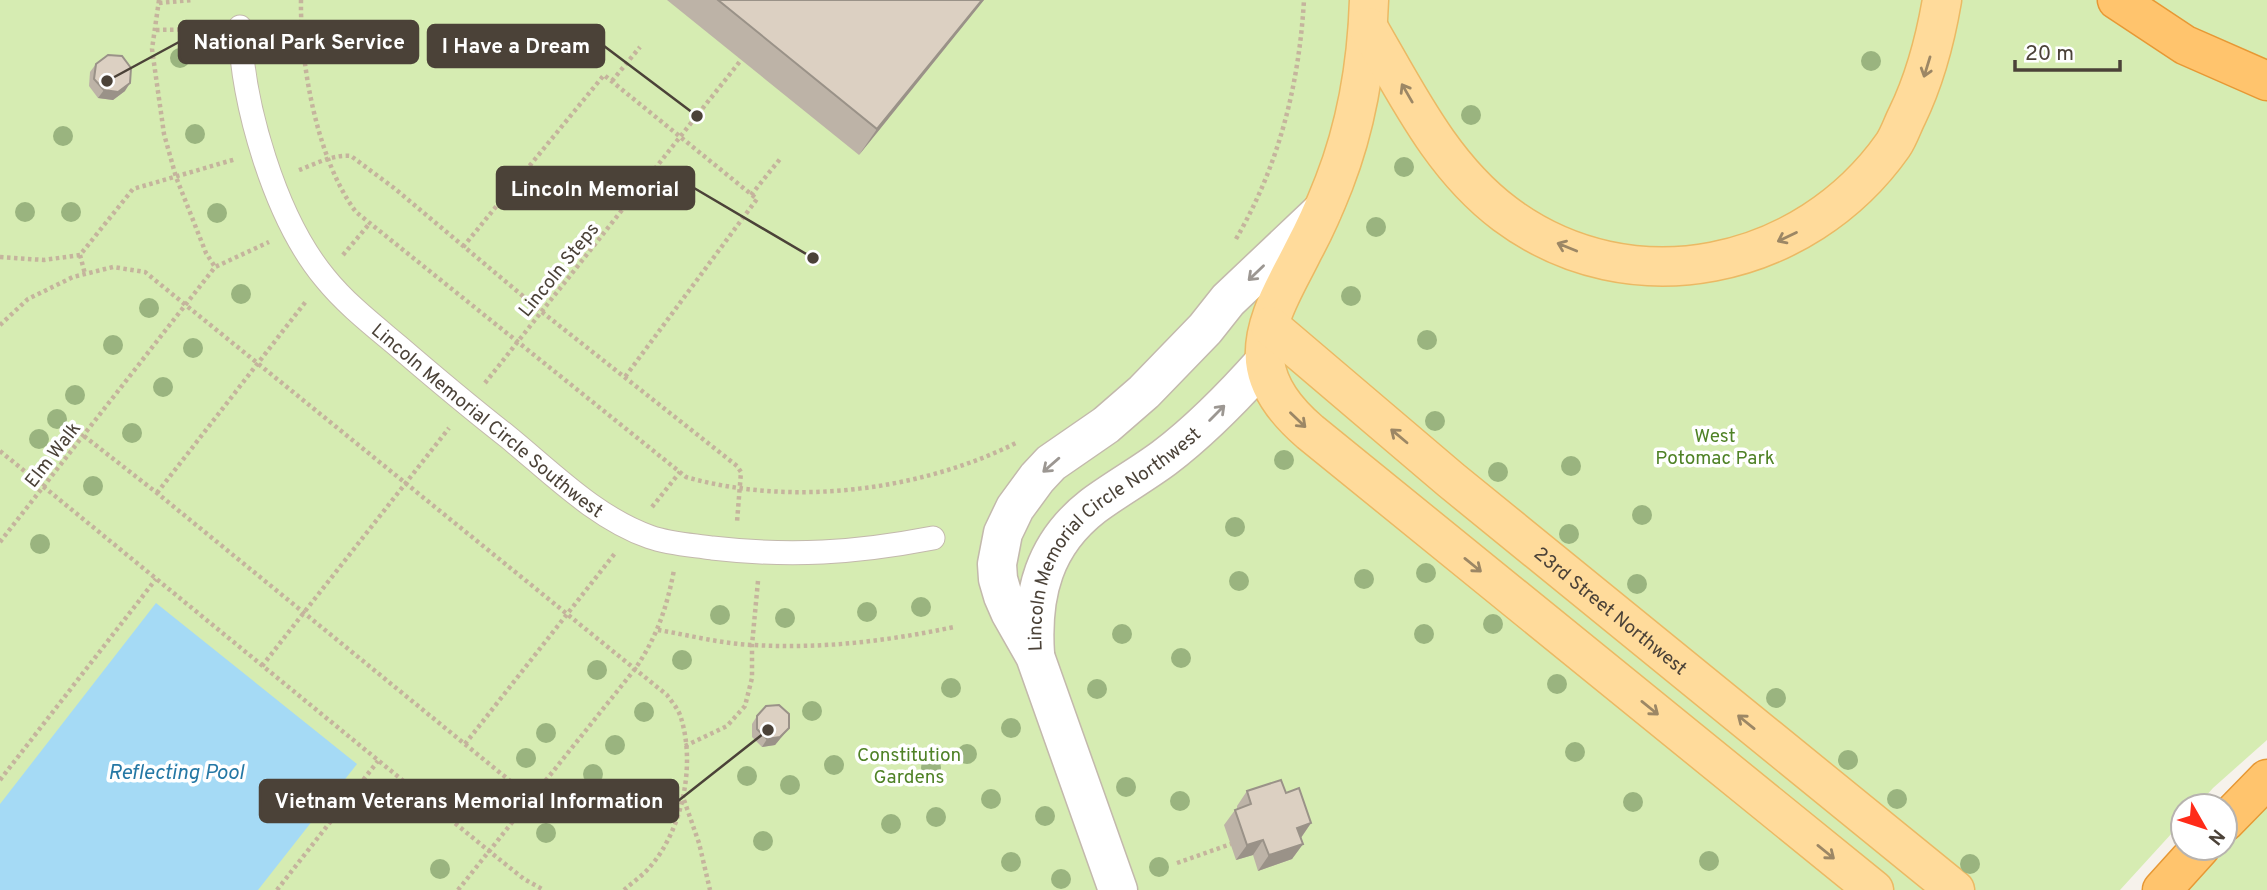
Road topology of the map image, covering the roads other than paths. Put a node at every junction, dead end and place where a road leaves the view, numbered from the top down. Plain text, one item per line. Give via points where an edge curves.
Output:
1 (1942, 0) edge
2 (2117, 0) edge
3 (1369, 14) edge
4 (240, 27) road end
5 (2267, 81) edge
6 (1324, 209) junction
7 (1268, 344) junction
8 (933, 538) dead end
9 (1035, 656) junction
10 (2267, 779) edge
11 (2239, 807) edge
12 (2187, 862) edge
13 (1118, 890) edge
14 (1874, 890) edge
15 (1955, 890) edge
16 (2162, 890) edge

1 -> 3 main road via 1925,74 1895,142 1871,173 1844,200 1791,235 1729,260 1694,266 1621,263 1586,255 1505,215 1473,186 1434,138
2 - 5 highway via 2185,45
3 - 6 main road, Lincoln Memorial Circle Northwest via 1354,120
4 - 8 street, Lincoln Memorial Circle Southwest via 247,94 262,152 294,229 325,279 351,307 598,510 652,538 734,550 829,553
6 - 7 main road, Lincoln Memorial Circle Northwest via 1282,292
6 -> 9 street, Lincoln Memorial Circle Northwest via 1228,300 1154,383 1107,425 1051,463 1023,495 1003,533 997,572 1010,612
9 -> 7 street, Lincoln Memorial Circle Northwest via 1033,629 1039,588 1046,563 1067,530 1191,437 1237,393
7 -> 14 main road via 1270,378 1283,403 1304,426
15 -> 7 main road, 23rd Street Northwest via 1462,488
9 - 13 street
10 - 11 highway
12 - 16 highway

